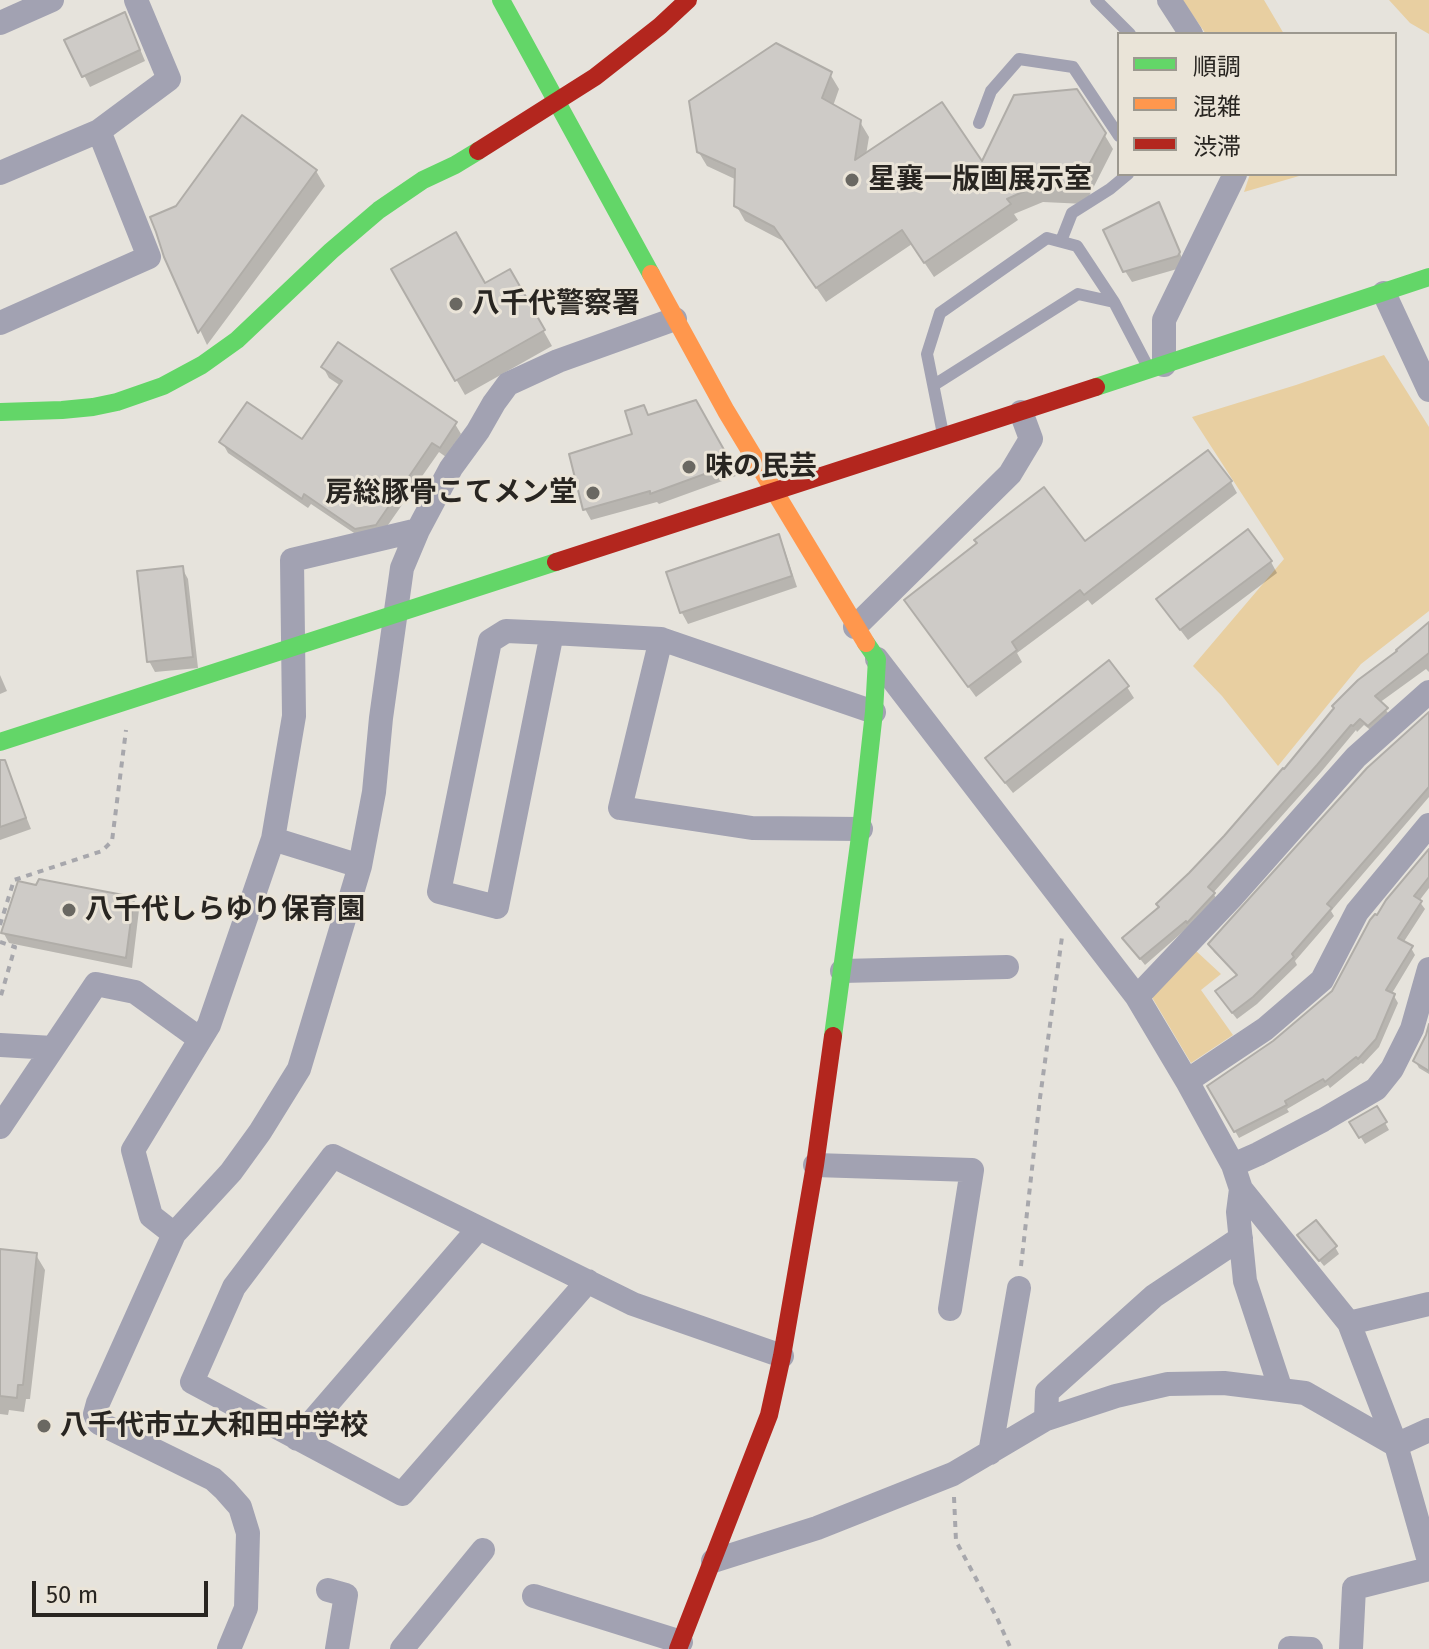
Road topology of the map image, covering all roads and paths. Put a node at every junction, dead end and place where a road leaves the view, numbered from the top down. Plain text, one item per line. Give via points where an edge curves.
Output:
1 (52, 0) edge
2 (136, 0) edge
3 (501, 0) edge
4 (688, 0) edge
5 (1096, 0) edge
6 (1169, 0) edge
7 (6, 14) edge
8 (1128, 32) edge
9 (1190, 32) edge
10 (555, 101) junction
11 (979, 123) dead end
12 (99, 131) junction
13 (1117, 133) edge
14 (0, 173) edge
15 (1128, 176) edge
16 (1234, 176) edge
17 (1061, 241) junction
18 (1429, 277) edge
19 (1384, 293) junction
20 (1114, 302) junction
21 (675, 319) junction
22 (0, 323) edge
23 (1157, 368) junction
24 (934, 385) junction
25 (1429, 390) edge
26 (0, 412) edge
27 (1021, 412) junction
28 (944, 437) junction
29 (776, 492) junction
30 (418, 530) junction
31 (855, 627) junction
32 (552, 633) junction
33 (661, 639) junction
34 (877, 659) junction
35 (1429, 692) edge
36 (129, 700) junction
37 (874, 712) junction
38 (0, 742) edge
39 (1429, 825) edge
40 (861, 829) junction
41 (273, 839) junction
42 (360, 866) junction
43 (1066, 905) junction
44 (0, 925) edge
45 (0, 942) edge
46 (1007, 967) dead end
47 (1429, 969) edge
48 (842, 971) junction
49 (1137, 997) junction
50 (0, 999) edge
51 (200, 1039) junction
52 (0, 1045) edge
53 (53, 1048) junction
54 (1187, 1081) junction
55 (0, 1127) edge
56 (815, 1165) junction
57 (1233, 1165) junction
58 (1241, 1189) junction
59 (479, 1228) junction
60 (174, 1234) junction
61 (1241, 1238) junction
62 (588, 1281) junction
63 (1019, 1288) joint
64 (1429, 1304) edge
65 (950, 1309) dead end
66 (1349, 1323) junction
67 (782, 1356) junction
68 (1281, 1390) junction
69 (1046, 1419) junction
70 (1429, 1430) edge
71 (297, 1439) junction
72 (1396, 1445) junction
73 (990, 1453) junction
74 (953, 1474) junction
75 (483, 1550) dead end
76 (713, 1561) junction
77 (1429, 1561) edge
78 (1429, 1569) edge
79 (346, 1594) dead end
80 (534, 1596) dead end
81 (680, 1646) edge
82 (229, 1649) edge
83 (337, 1649) edge
84 (402, 1649) edge
85 (1011, 1649) edge
86 (1351, 1649) edge

1 - 7 street
2 - 12 street via 169,79
3 - 10 street
4 - 10 street via 595,77
5 - 8 lane
6 - 9 street
10 - 21 street
10 - 26 street via 379,210 237,340 202,365 117,402
11 - 13 lane via 991,91 1019,59 1073,67
12 - 14 street
12 - 22 street via 149,257
15 - 17 lane via 1072,213
16 - 23 street via 1164,320
17 - 20 lane via 1077,246
17 - 24 lane via 1047,238 940,313 927,354
18 - 19 street
19 - 23 street
19 - 25 street
20 - 23 lane
20 - 24 lane via 1078,294
21 - 29 street
21 - 30 street via 508,384 451,468
23 - 27 street
24 - 28 lane
27 - 28 street
27 - 31 street via 1031,439 1010,474
28 - 29 street
29 - 31 street
29 - 36 street
30 - 41 street via 292,560 294,716
30 - 42 street via 402,568
31 - 34 street
32 - 32 street via 506,631 490,641 439,892 497,907
32 - 33 street
33 - 37 street
33 - 40 street via 620,808 752,828
34 - 37 street
34 - 43 street
35 - 49 street via 1356,757
36 - 38 street
36 - 44 path via 112,841 102,851 14,880
37 - 40 street
39 - 54 street via 1357,912 1322,980 1265,1029
40 - 48 street
41 - 42 street
41 - 51 street
42 - 60 street via 299,1069 231,1172
43 - 49 street
43 - 63 path
45 - 50 path via 15,947
46 - 48 street
47 - 57 street via 1412,1029 1376,1089
48 - 56 street
49 - 54 street
51 - 53 street via 135,992 96,984
51 - 60 street via 133,1150 151,1216
52 - 53 street
53 - 55 street
54 - 57 street
56 - 65 street via 972,1170
56 - 67 street
57 - 58 street
58 - 61 street
58 - 66 street
59 - 62 street
59 - 71 street
59 - 71 street via 333,1156 234,1287 192,1382
60 - 82 street via 95,1414 99,1423 213,1479 240,1507 248,1533 246,1608
61 - 68 street via 1245,1281
61 - 69 street via 1154,1296 1047,1392
62 - 67 street via 633,1304
62 - 71 street via 402,1494
63 - 73 street
64 - 66 street
66 - 72 street
67 - 76 street via 769,1415
68 - 69 street via 1168,1384
68 - 72 street via 1305,1393
69 - 73 street
70 - 72 street
72 - 77 street
73 - 74 street
74 - 76 street via 817,1528
74 - 85 path via 956,1541
75 - 84 street
76 - 81 street
78 - 86 street via 1354,1588
79 - 83 street
80 - 81 street

